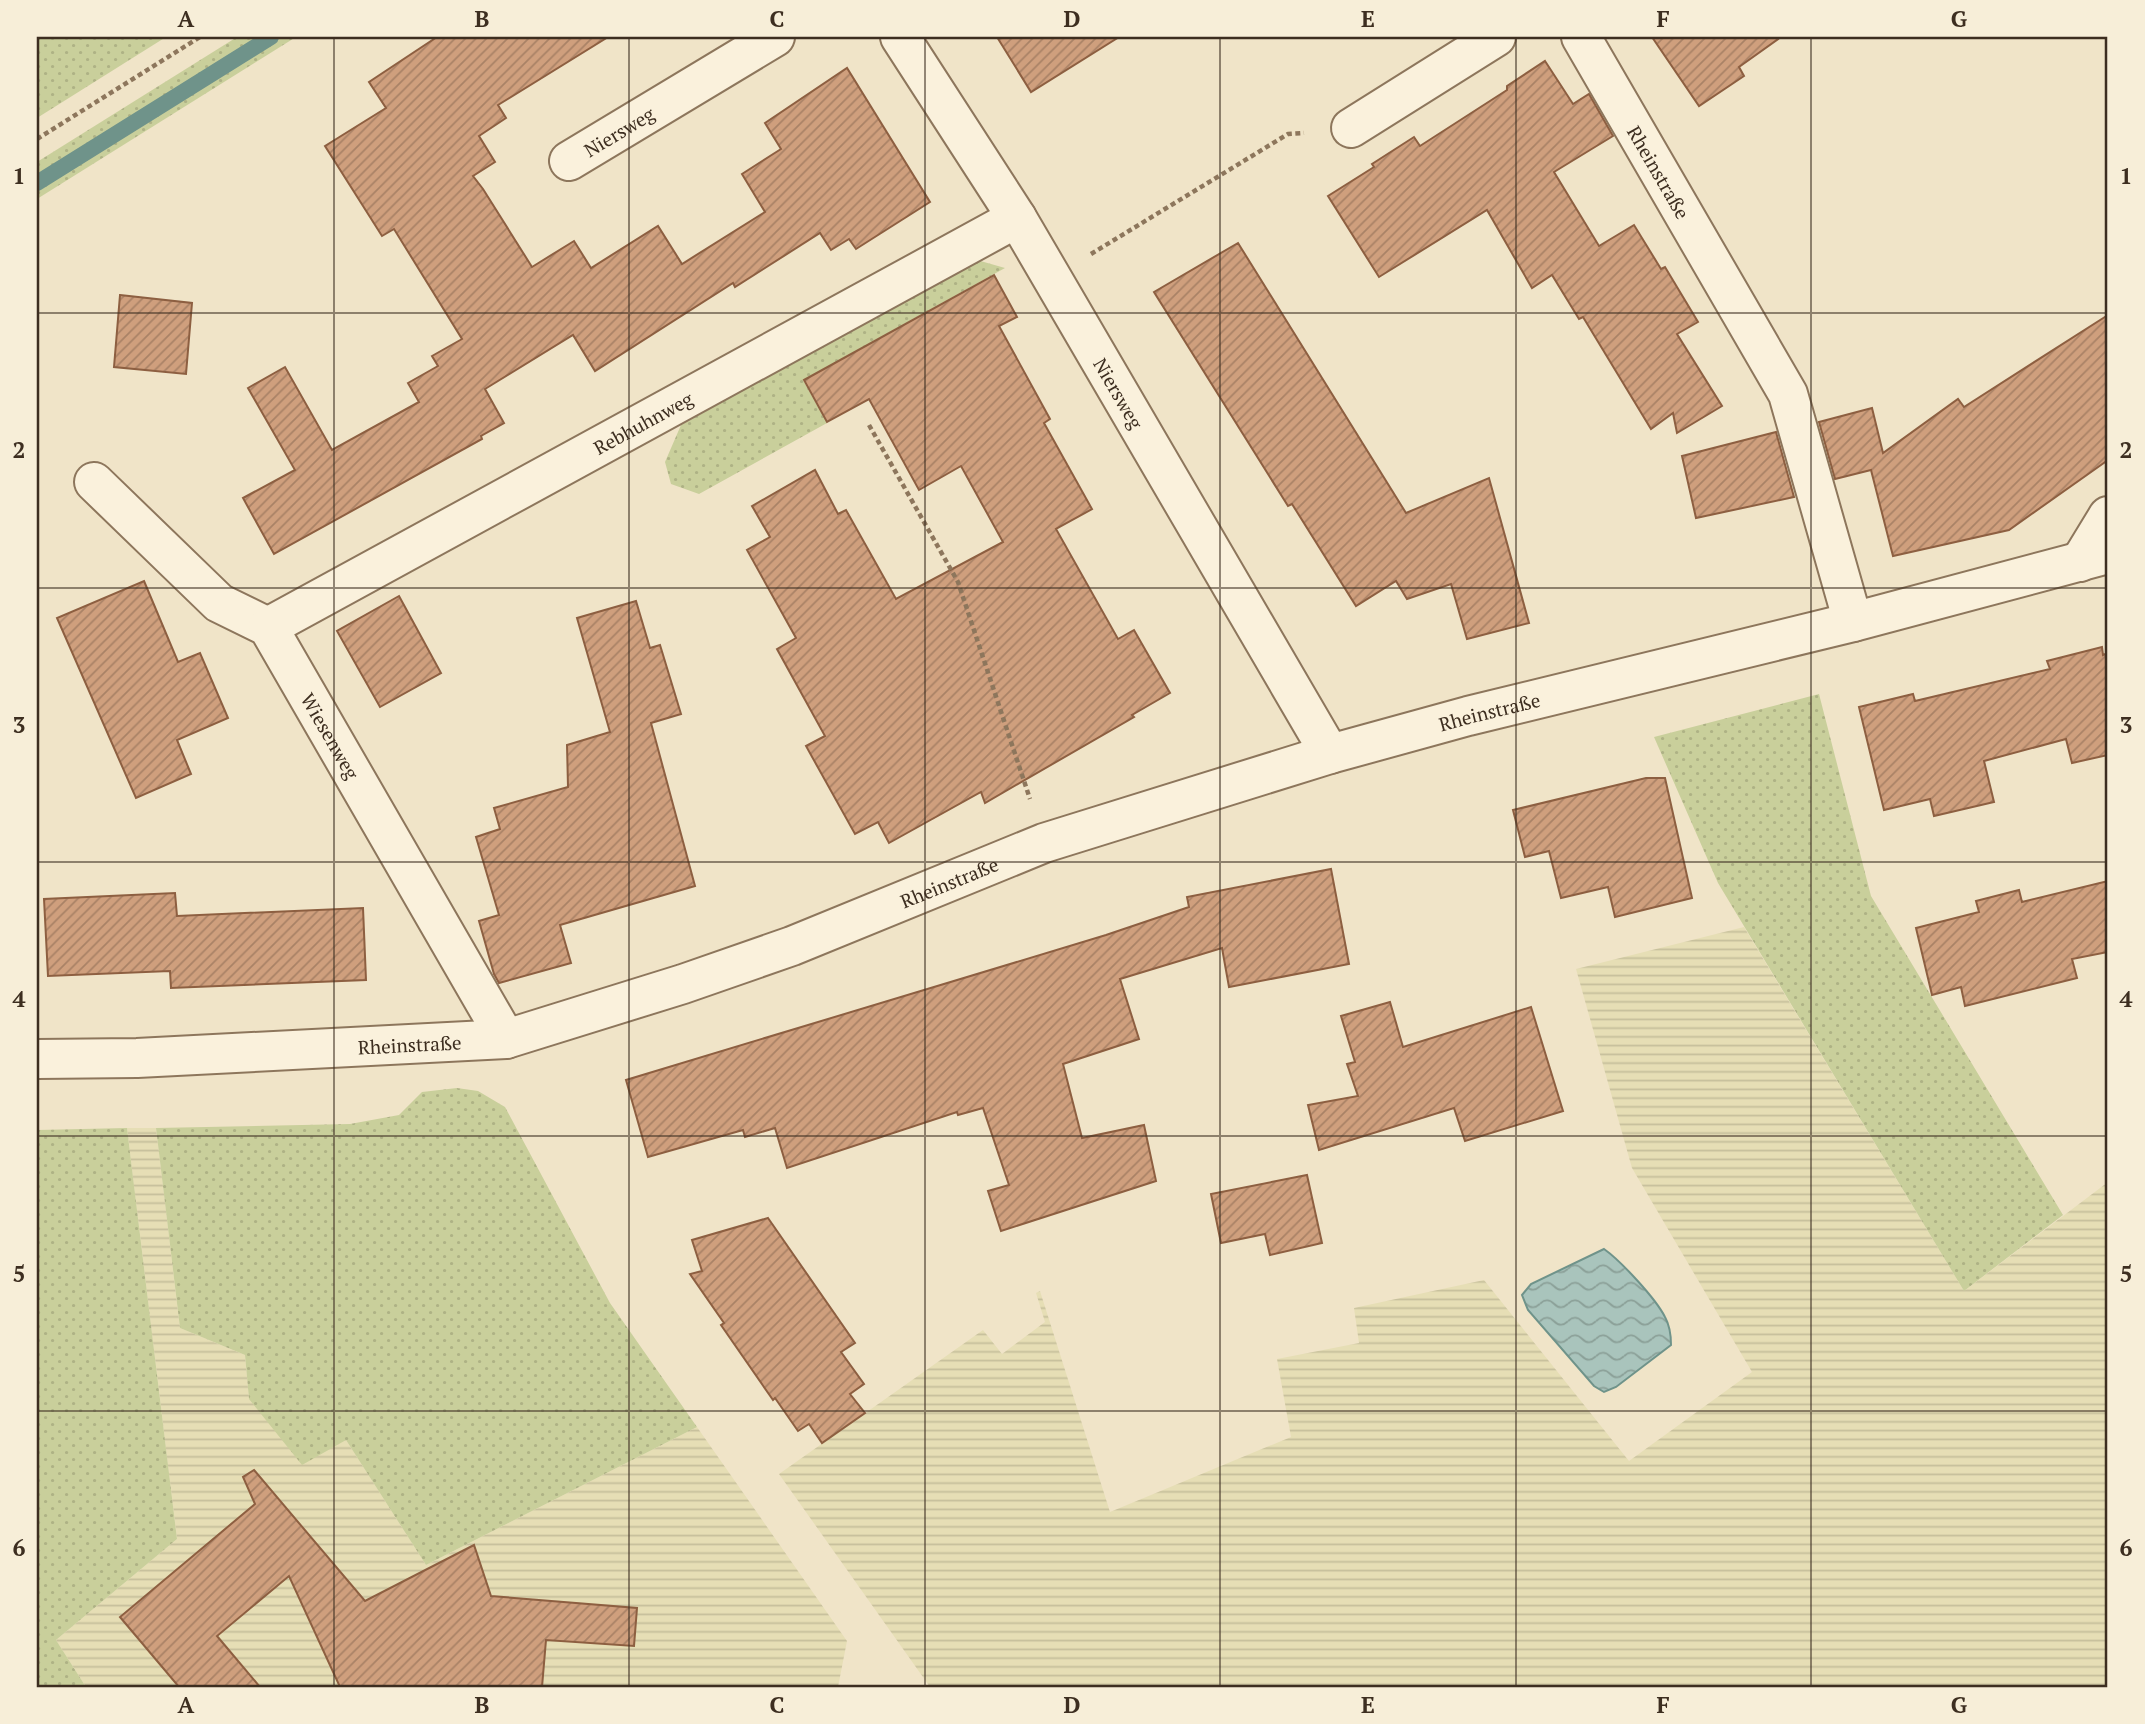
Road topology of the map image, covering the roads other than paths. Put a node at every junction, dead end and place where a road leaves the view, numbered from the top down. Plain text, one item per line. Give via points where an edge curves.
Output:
1 (775, 37) edge
2 (900, 37) edge
3 (1496, 37) edge
4 (1581, 37) edge
5 (1351, 128) road end
6 (569, 162) dead end
7 (1017, 218) junction
8 (94, 482) dead end
9 (2108, 516) edge
10 (2094, 558) edge
11 (1853, 622) junction
12 (268, 627) junction
13 (1331, 754) junction
14 (506, 1039) junction
15 (37, 1059) edge

1 - 6 street, Niersweg
2 - 7 street, Niersweg
3 - 5 street
4 - 11 street, Rheinstraße via 1788,394
7 - 12 street, Rebhuhnweg
7 - 13 street, Niersweg
8 - 12 street via 219,603
9 - 10 street
10 - 11 street, Rheinstraße
11 - 13 street, Rheinstraße
12 - 14 street, Wiesenweg
13 - 14 street, Rheinstraße via 1044,843 792,946
14 - 15 street, Rheinstraße

